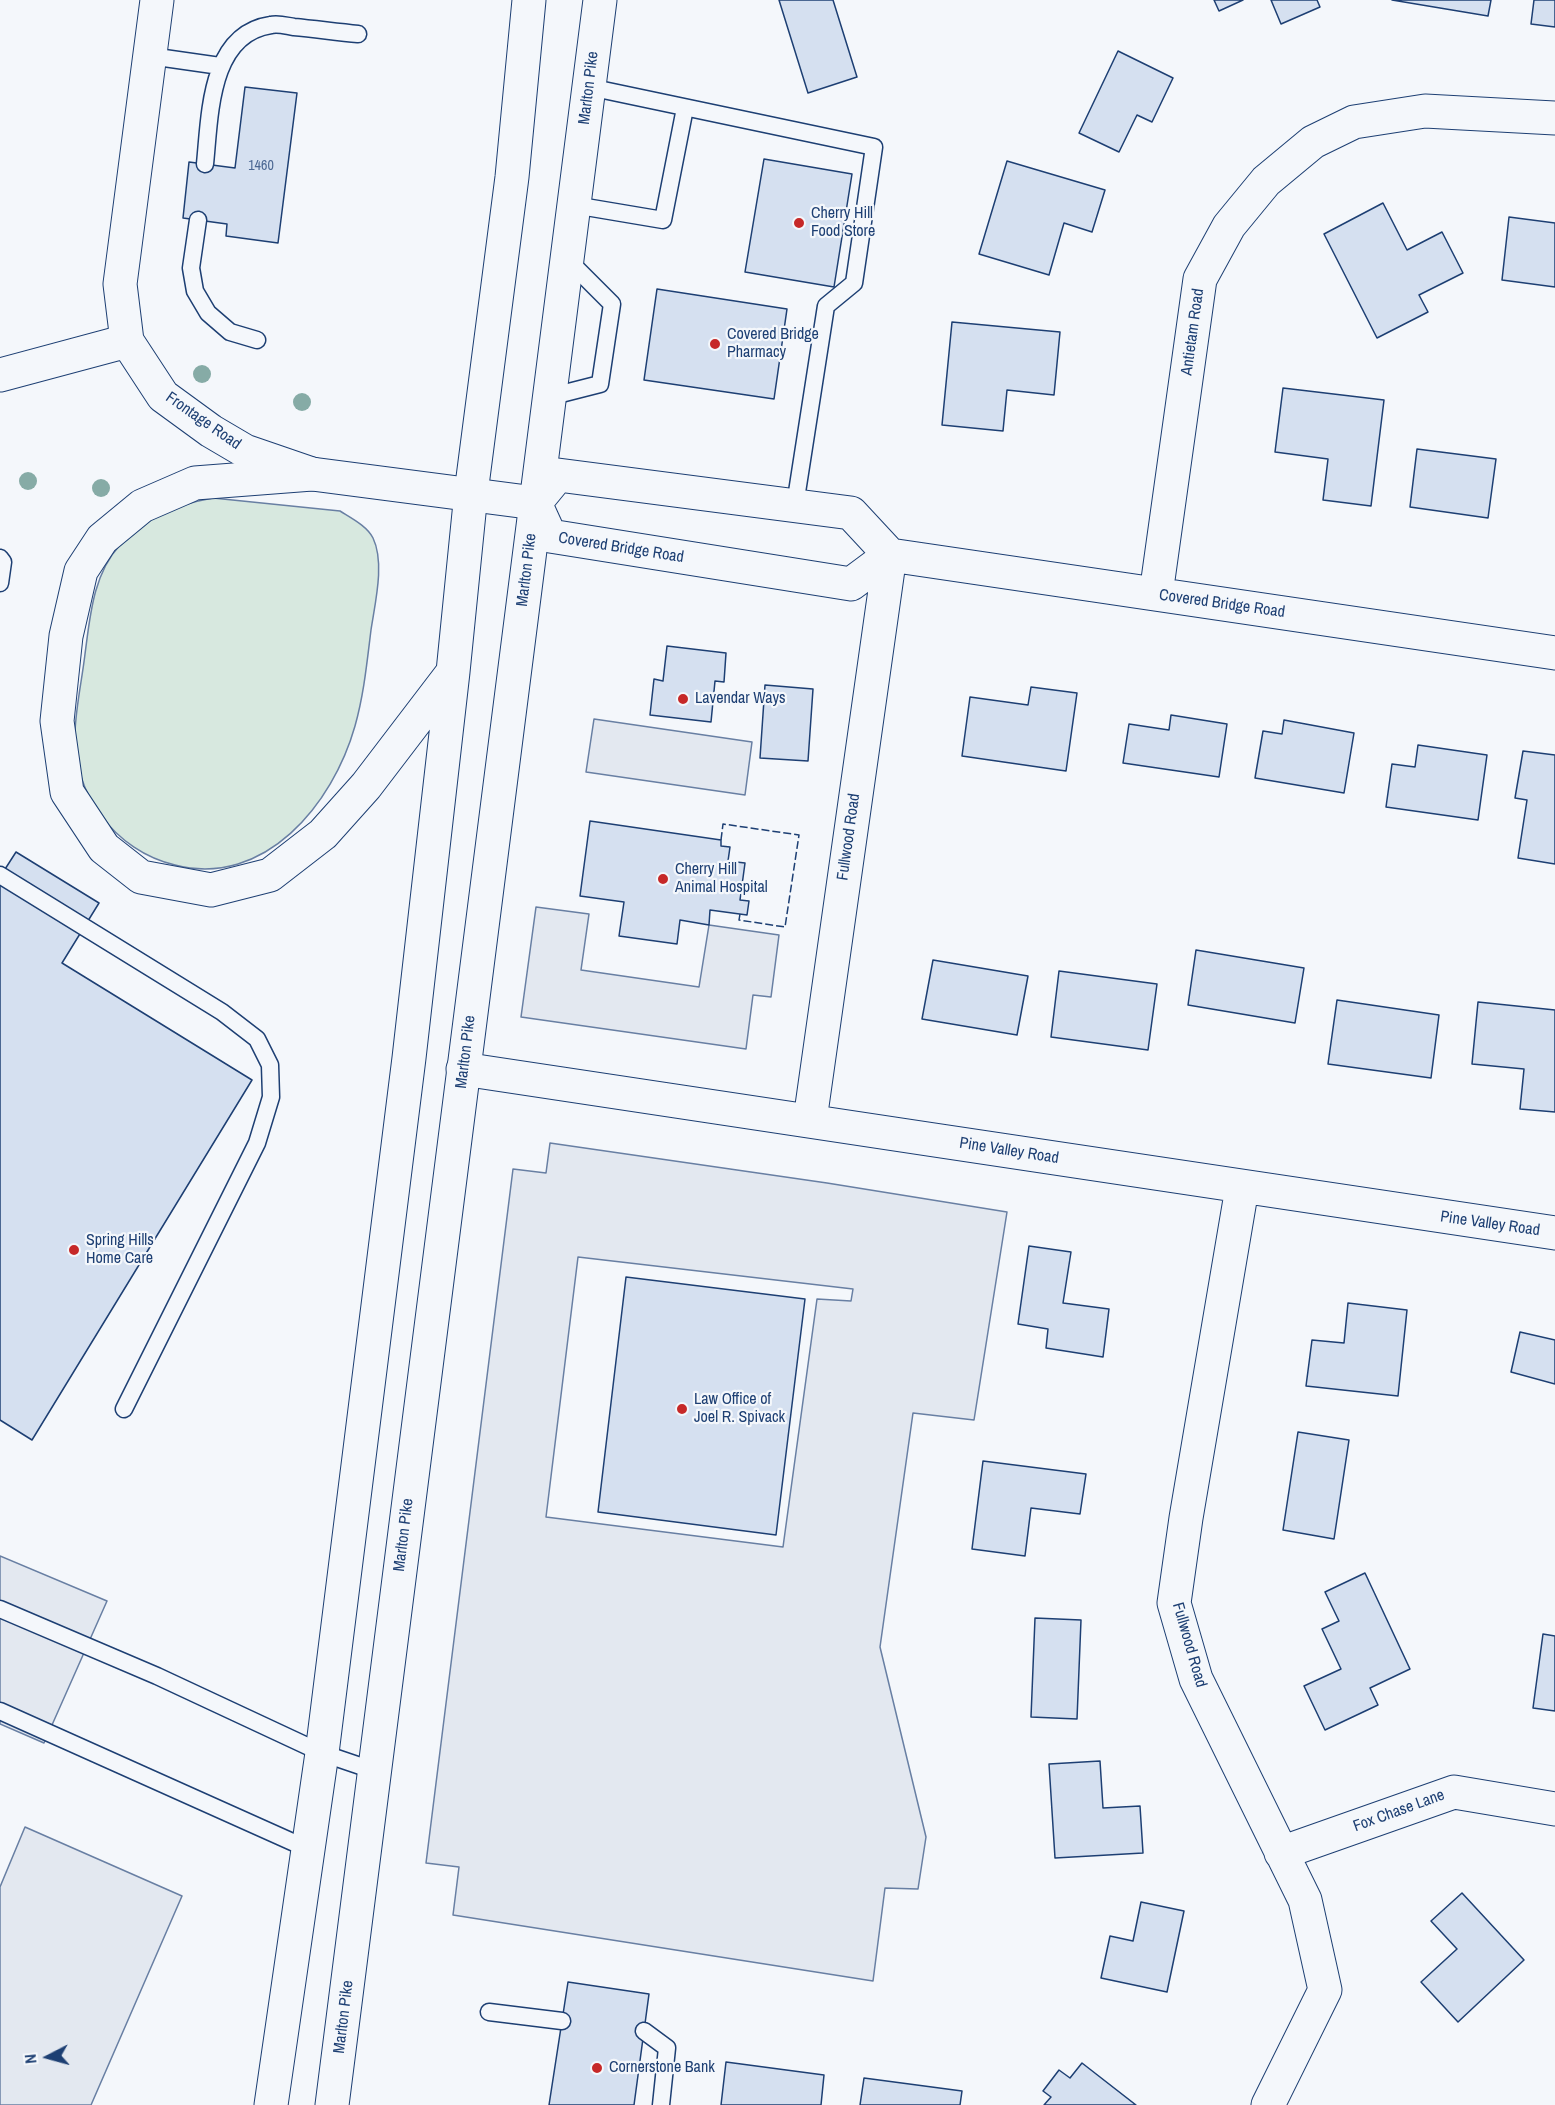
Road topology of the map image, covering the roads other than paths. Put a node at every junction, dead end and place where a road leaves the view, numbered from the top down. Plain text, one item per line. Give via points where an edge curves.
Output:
1 (158, 0) edge
2 (529, 0) edge
3 (600, 0) edge
4 (358, 34) dead end
5 (150, 56) junction
6 (220, 66) junction
7 (589, 87) junction
8 (685, 108) junction
9 (1555, 118) edge
10 (205, 164) dead end
11 (574, 205) junction
12 (198, 220) dead end
13 (567, 258) junction
14 (257, 340) dead end
15 (127, 341) junction
16 (0, 375) edge
17 (549, 397) junction
18 (312, 474) junction
19 (471, 493) junction
20 (535, 503) junction
21 (795, 505) junction
22 (890, 555) junction
23 (0, 558) edge
24 (0, 583) edge
25 (1156, 594) junction
26 (1555, 652) edge
27 (453, 672) junction
28 (0, 875) edge
29 (463, 1069) junction
30 (810, 1120) junction
31 (1242, 1188) junction
32 (1555, 1233) edge
33 (124, 1409) dead end
34 (0, 1609) edge
35 (0, 1711) edge
36 (322, 1753) junction
37 (375, 1771) junction
38 (1555, 1809) edge
39 (308, 1850) junction
40 (1281, 1853) junction
41 (489, 2012) dead end
42 (561, 2021) dead end
43 (644, 2031) dead end
44 (271, 2105) edge
45 (332, 2105) edge
46 (661, 2105) edge
47 (1268, 2105) edge

1 - 5 main road, Frontage Road
2 - 19 main road via 513,177
3 - 7 main road, Marlton Pike
4 - 6 lane via 272,24 248,33
5 - 6 lane
5 - 15 main road, Frontage Road via 120,284
6 - 10 lane via 213,91
7 - 8 lane
7 - 11 main road, Marlton Pike
8 - 11 lane via 663,220
8 - 21 lane via 874,147 854,283 826,306
9 - 25 main road, Antietam Road via 1425,111 1354,122 1313,142 1266,181 1229,226 1200,279
11 - 13 main road, Marlton Pike
12 - 14 lane via 191,268 195,291 208,313 230,332
13 - 17 main road, Marlton Pike
13 - 17 lane via 612,304 600,384
15 - 16 main road
15 - 18 main road, Frontage Road via 163,396 211,431 245,451
17 - 20 main road, Marlton Pike
18 - 19 main road, Frontage Road
18 - 27 main road via 195,483 142,506 102,539 81,571 66,636 57,721 67,792 104,848 141,877 211,890 270,875 323,834 366,786
19 - 20 main road, Frontage Road
19 - 27 main road
20 - 21 main road via 558,475
20 - 22 main road, Covered Bridge Road via 550,536 851,584
20 - 29 main road, Marlton Pike
21 - 22 main road via 851,513
22 - 25 main road, Covered Bridge Road
22 - 30 main road, Fullwood Road
23 - 24 lane
25 - 26 main road, Covered Bridge Road
27 - 36 main road via 410,1058
28 - 33 lane via 222,1012 257,1039 270,1065 271,1097 257,1143
29 - 30 main road, Pine Valley Road
29 - 37 main road, Marlton Pike
30 - 31 main road, Pine Valley Road
31 - 32 main road, Pine Valley Road
31 - 40 main road, Fullwood Road via 1174,1603 1196,1679
34 - 36 lane via 158,1676
35 - 39 lane
36 - 37 lane
36 - 39 main road
37 - 45 main road, Marlton Pike
38 - 40 main road, Fox Chase Lane via 1454,1792
39 - 44 main road
40 - 47 main road, Fullwood Road via 1305,1900 1325,1990
41 - 42 lane
43 - 46 lane via 667,2048

